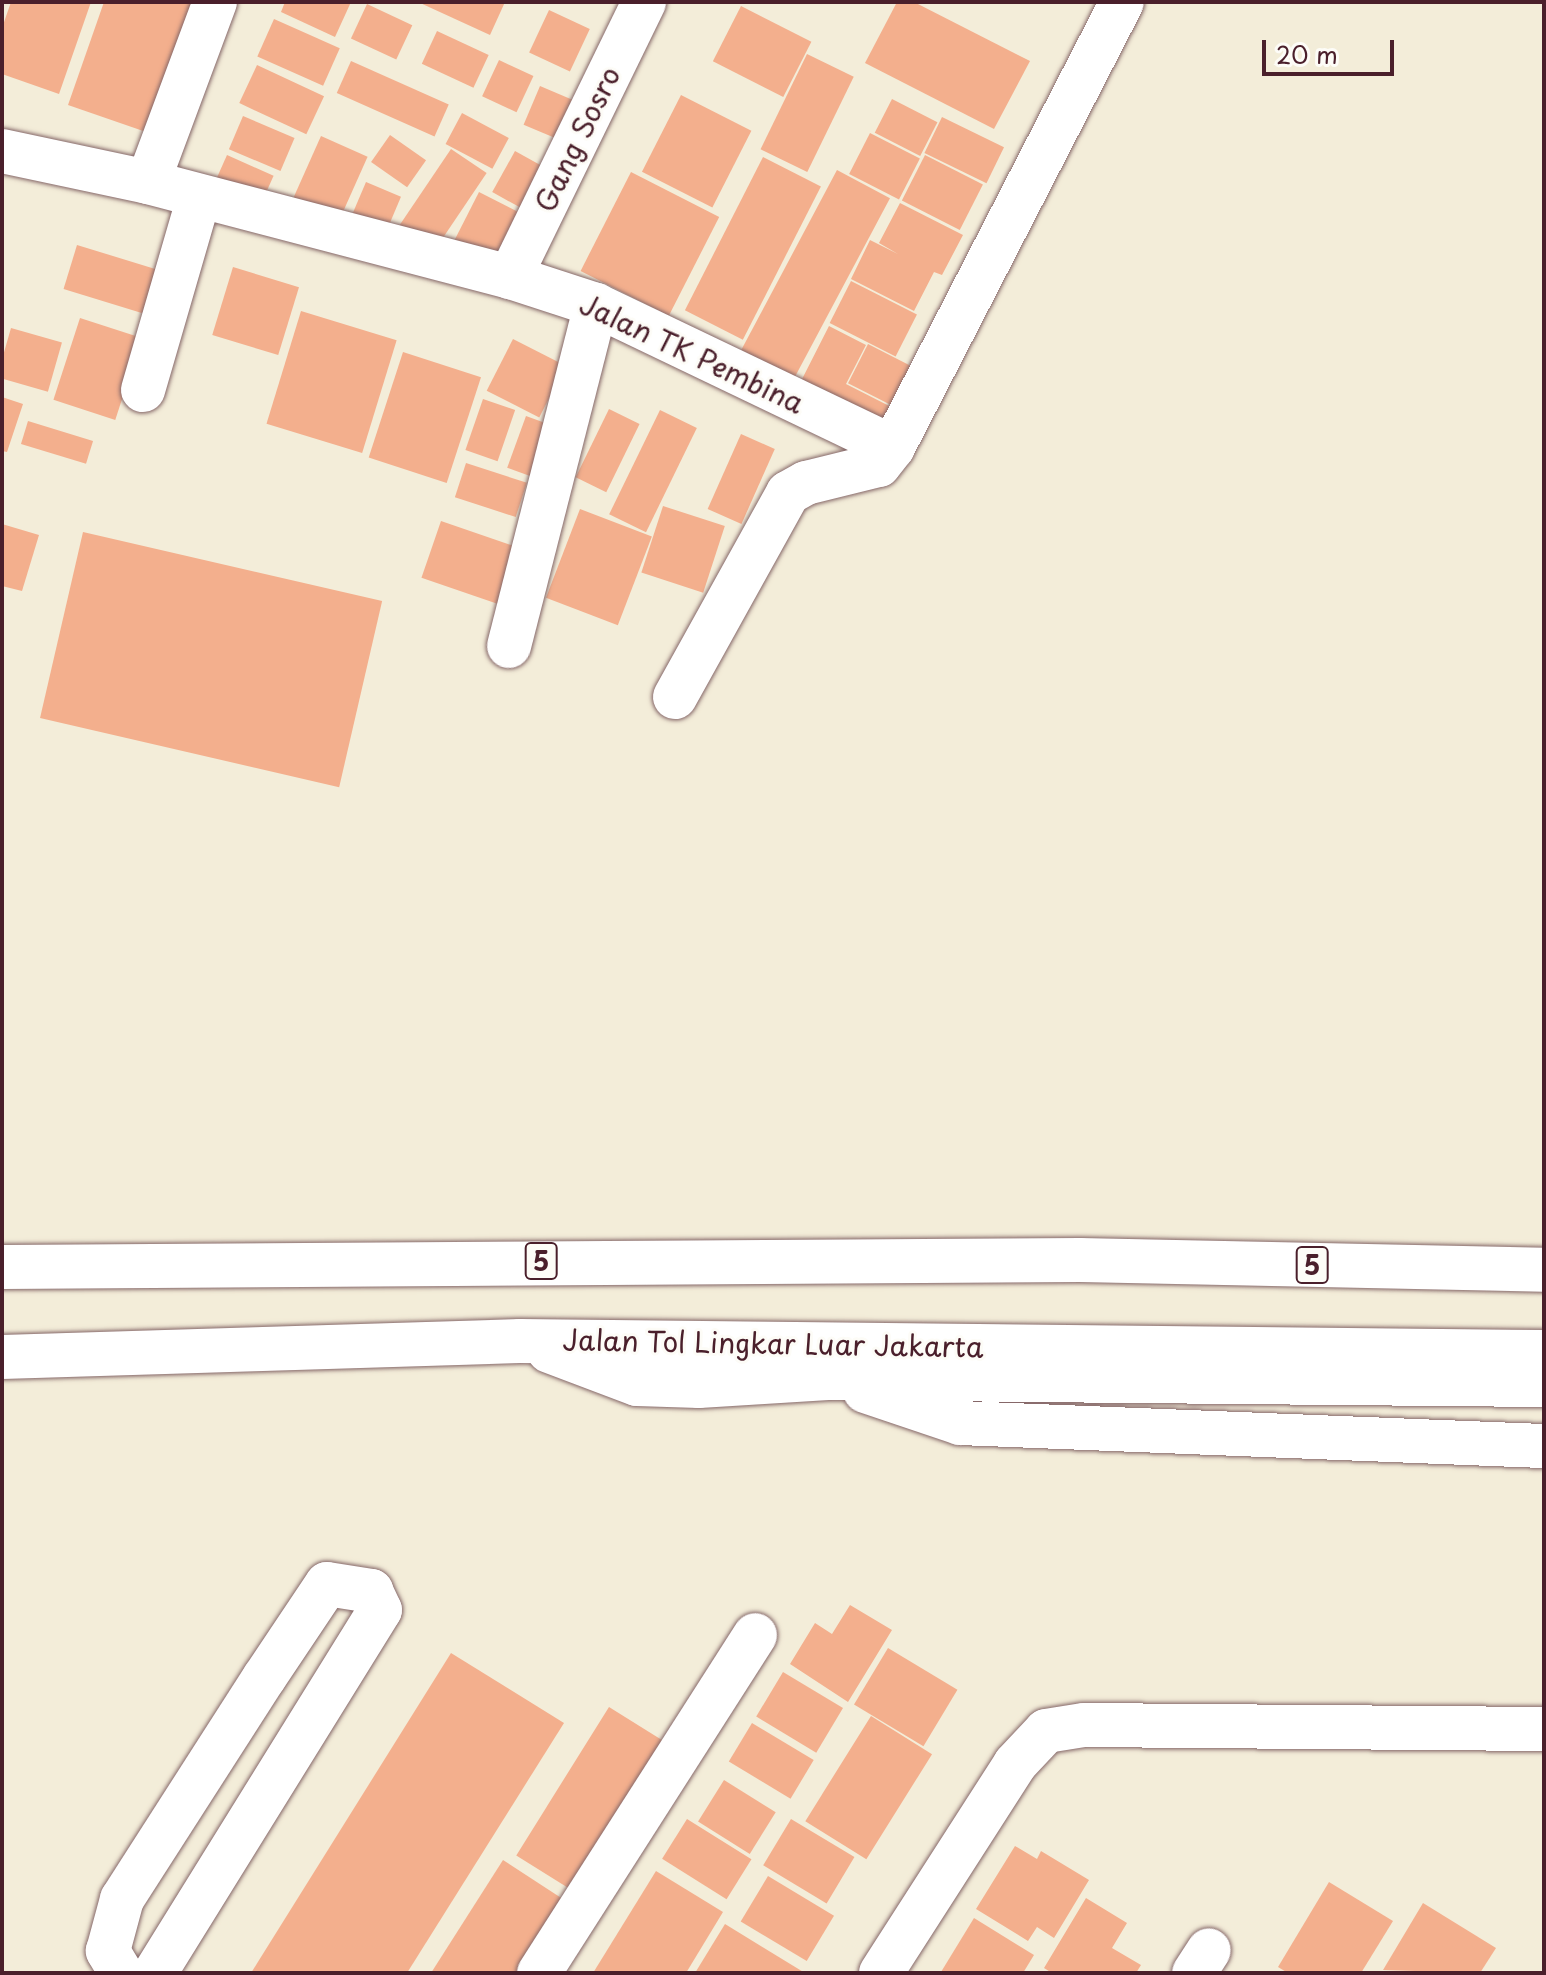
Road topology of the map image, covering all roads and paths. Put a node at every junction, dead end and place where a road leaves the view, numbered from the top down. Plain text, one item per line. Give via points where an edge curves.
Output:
1 (215, 2) edge
2 (644, 2) edge
3 (1122, 2) edge
4 (2, 151) edge
5 (148, 182) junction
6 (199, 197) junction
7 (510, 277) junction
8 (596, 305) junction
9 (143, 390) dead end
10 (893, 447) junction
11 (509, 646) dead end
12 (675, 697) dead end
13 (2, 1267) edge
14 (1544, 1270) edge
15 (520, 1341) junction
16 (1544, 1352) edge
17 (2, 1357) edge
18 (828, 1378) junction
19 (1544, 1385) edge
20 (1544, 1446) edge
21 (755, 1635) dead end
22 (1544, 1729) edge
23 (121, 1973) edge
24 (155, 1973) edge
25 (539, 1973) edge
26 (881, 1973) edge

1 - 5 main road
2 - 7 main road, Gang Sosro
3 - 10 main road
4 - 5 main road, Jalan TK Pembina
5 - 6 main road, Jalan TK Pembina
6 - 7 main road, Jalan TK Pembina
6 - 9 main road
7 - 8 main road, Jalan TK Pembina
8 - 10 main road, Jalan TK Pembina
8 - 11 main road
10 - 12 main road via 879,465 806,483 788,493
13 - 14 main road, 5 via 987,1260
15 - 16 main road, Jalan Tol Lingkar Luar Jakarta
15 - 17 main road, Jalan Tol Lingkar Luar Jakarta
15 - 18 main road via 637,1384
18 - 19 main road
18 - 20 main road via 960,1423
21 - 25 main road
22 - 26 main road via 1084,1725 1046,1731 1015,1764
23 - 24 main road via 108,1951 122,1899 264,1678 327,1584 371,1591 380,1610

